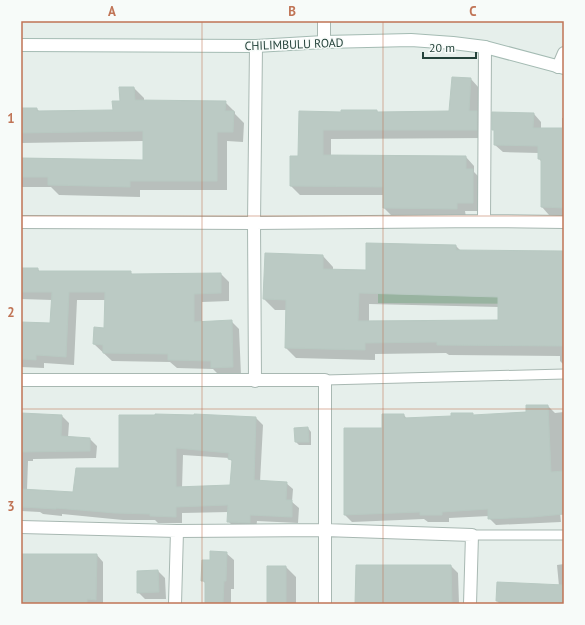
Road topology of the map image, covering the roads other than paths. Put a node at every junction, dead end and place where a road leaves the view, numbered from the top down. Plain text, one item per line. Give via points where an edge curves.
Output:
1 (324, 21) edge
2 (324, 42) junction
3 (21, 45) edge
4 (256, 46) junction
5 (485, 47) junction
6 (564, 53) edge
7 (561, 68) edge
8 (484, 221) junction
9 (21, 222) edge
10 (564, 222) edge
11 (254, 223) junction
12 (564, 374) edge
13 (21, 380) edge
14 (255, 380) junction
15 (325, 380) junction
16 (21, 527) edge
17 (324, 530) junction
18 (176, 531) junction
19 (564, 535) edge
20 (472, 536) junction
21 (175, 604) edge
22 (324, 604) edge
23 (470, 604) edge

1 - 2 street
2 - 4 street, CHILIMBULU ROAD
2 - 5 street, CHILIMBULU ROAD via 411,40
3 - 4 street, CHILIMBULU ROAD
4 - 11 street
5 - 7 street, CHILIMBULU ROAD
5 - 8 street
6 - 7 street
8 - 10 street
8 - 11 street
9 - 11 street
11 - 14 street
12 - 15 lane
13 - 14 street
14 - 15 street
15 - 17 street
16 - 18 street
17 - 18 street
17 - 20 street
17 - 22 street
18 - 21 street
19 - 20 lane
20 - 23 street

